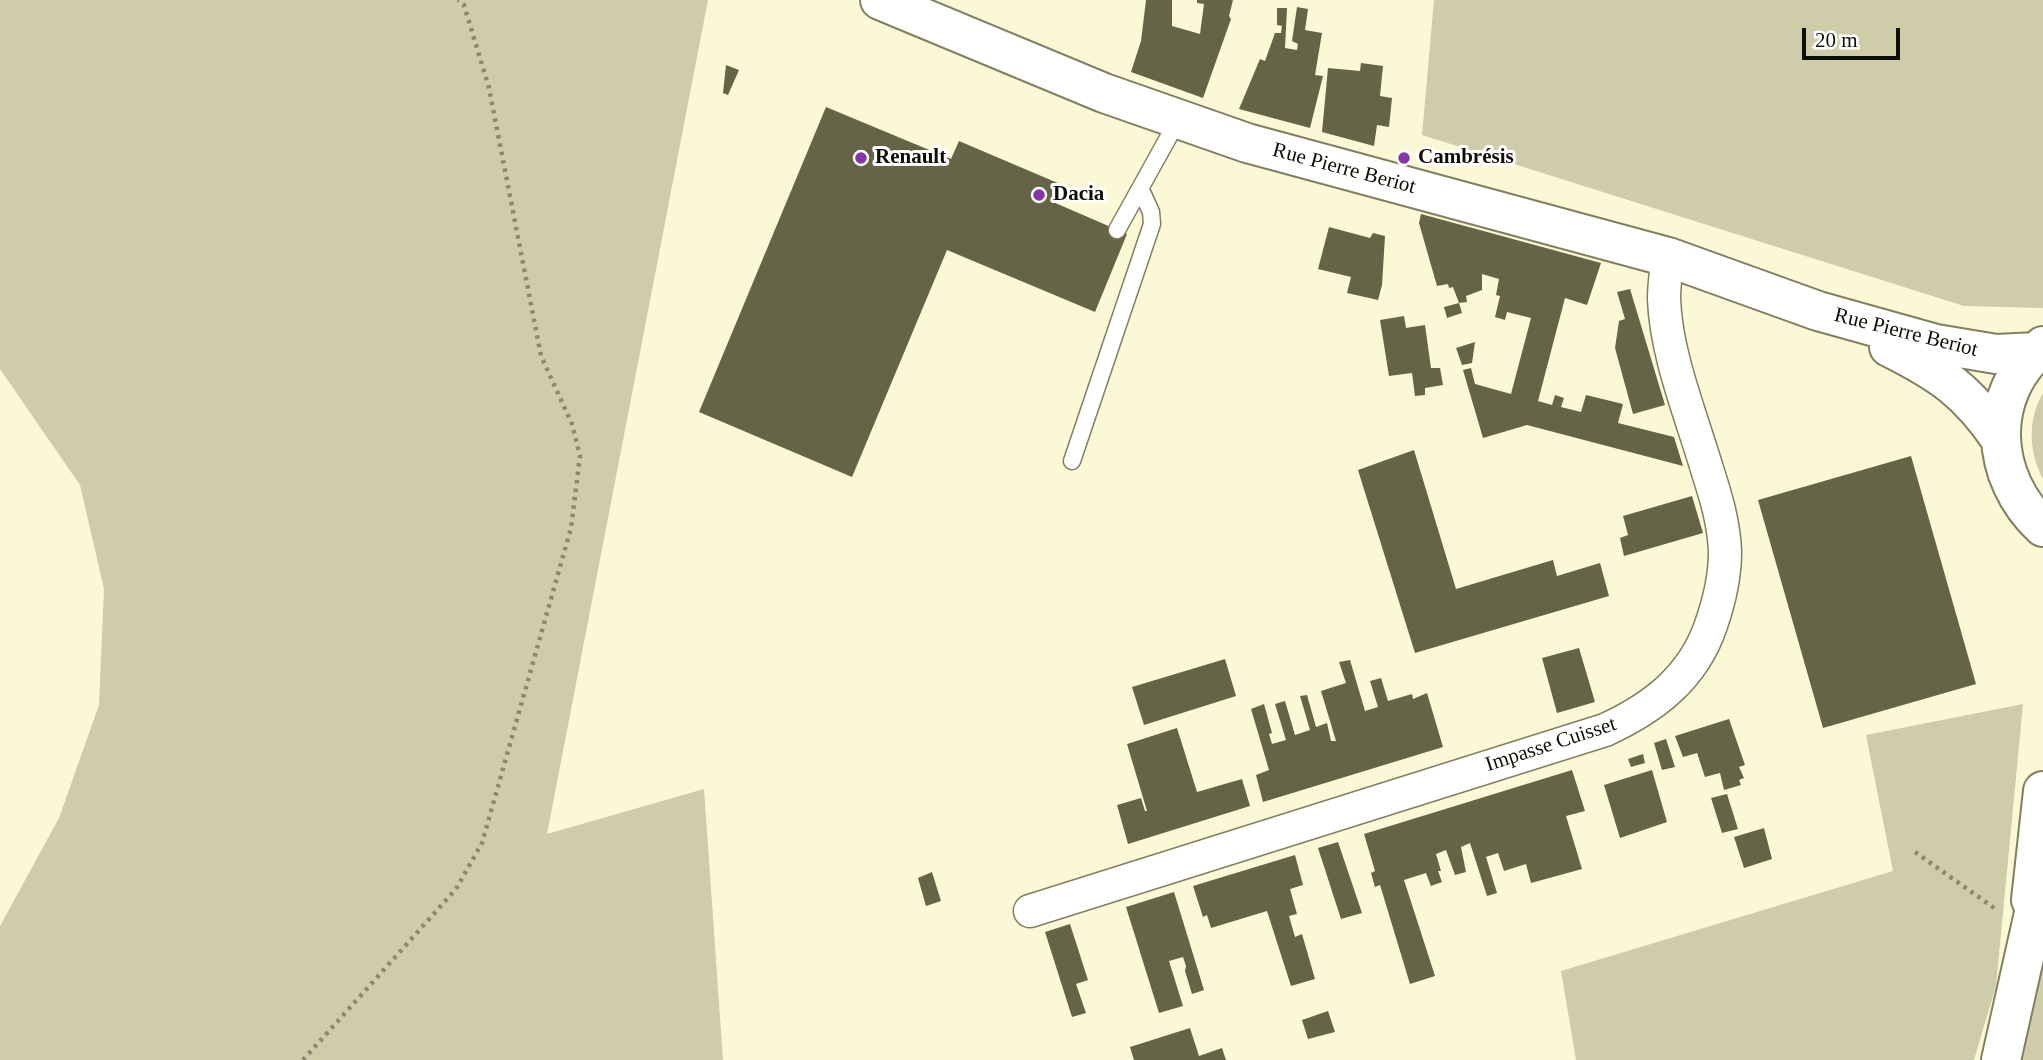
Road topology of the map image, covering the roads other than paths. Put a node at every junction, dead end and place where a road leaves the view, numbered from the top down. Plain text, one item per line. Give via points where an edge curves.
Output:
1 (880, 0) edge
2 (1178, 120) junction
3 (1141, 190) junction
4 (1117, 230) dead end
5 (1668, 257) junction
6 (1818, 311) junction
7 (2040, 349) edge
8 (2001, 440) junction
9 (1072, 461) dead end
10 (2040, 529) edge
11 (2043, 791) edge
12 (2043, 873) edge
13 (1030, 911) dead end
14 (2028, 932) junction
15 (2001, 1060) edge

1 - 2 main road, Rue Pierre Beriot
2 - 3 lane
2 - 5 main road, Rue Pierre Beriot via 1282,153
3 - 4 lane
3 - 9 lane via 1152,224
5 - 6 main road, Rue Pierre Beriot
5 - 13 street, Impasse Cuisset via 1664,298 1669,341 1720,511 1725,550 1707,638 1676,683 1642,712 1605,730
6 - 7 main road, Rue Pierre Beriot via 1957,349 1996,354
6 - 8 main road, Rue Pierre Beriot via 1954,385 1982,412
7 - 8 main road via 2009,392
8 - 10 main road via 2010,483
11 - 14 main road
12 - 14 main road
14 - 15 main road

